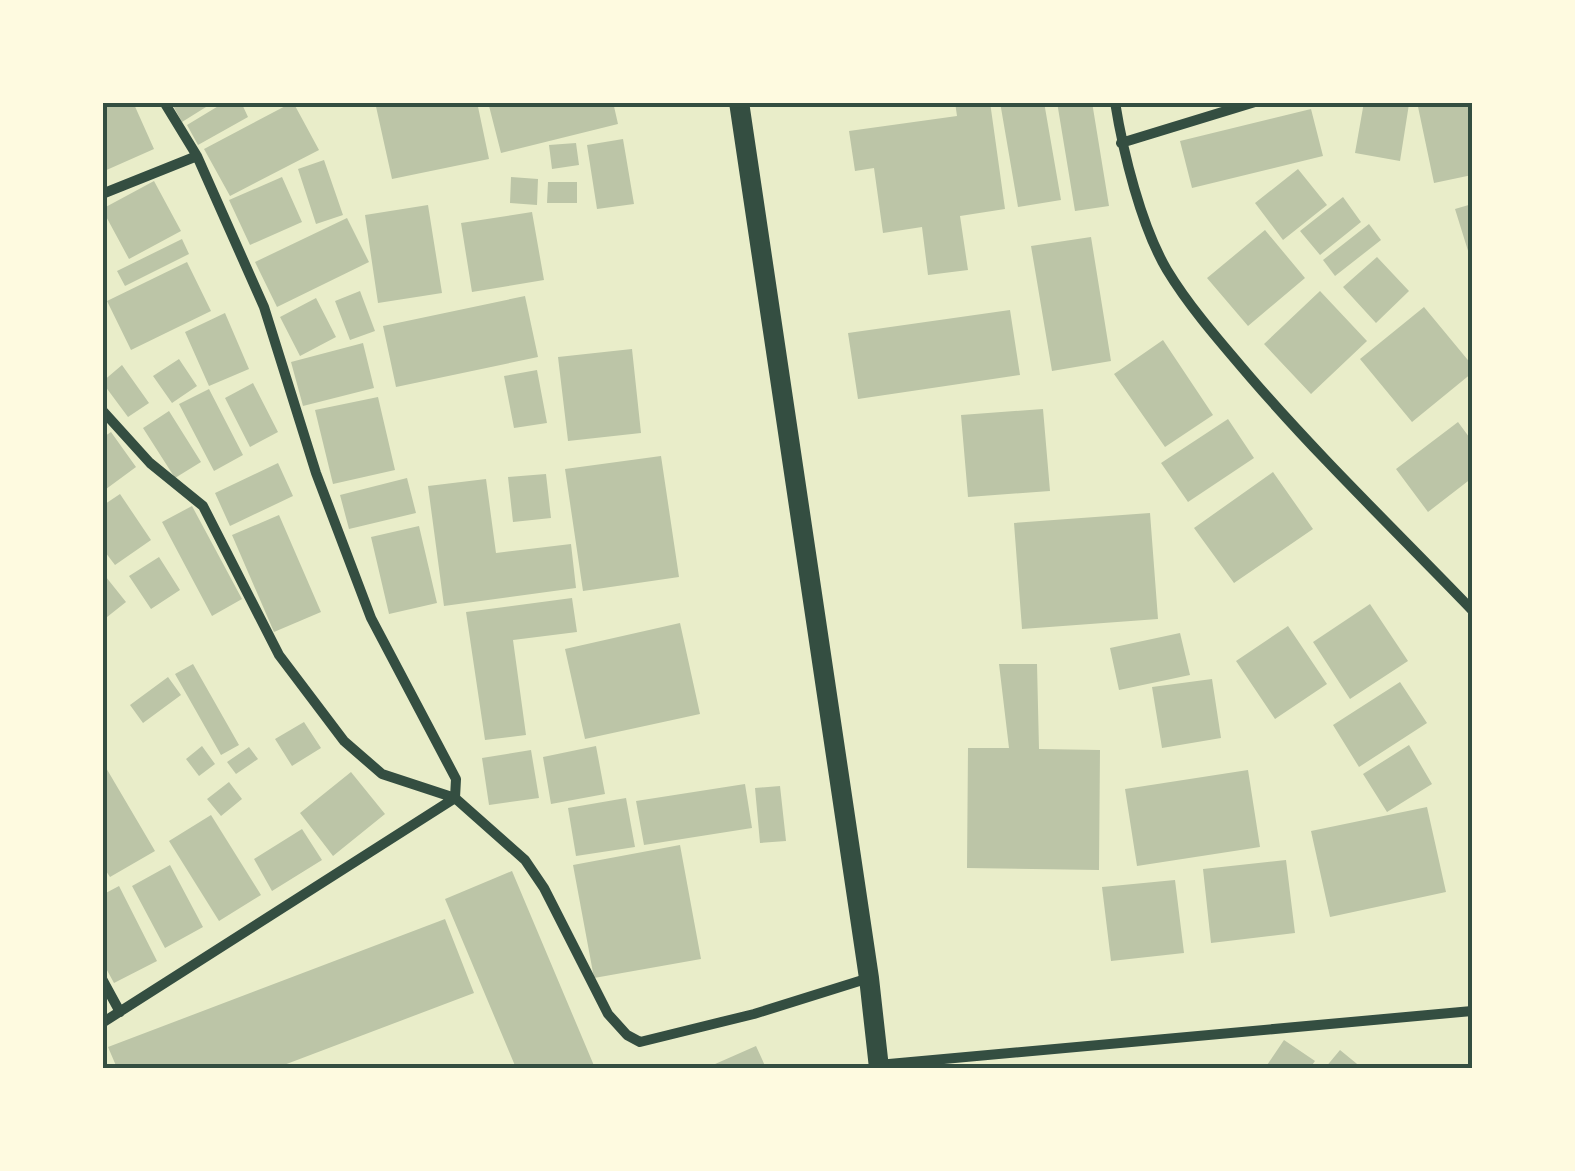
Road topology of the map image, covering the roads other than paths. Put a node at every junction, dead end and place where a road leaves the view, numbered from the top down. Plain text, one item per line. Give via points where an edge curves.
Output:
1 (164, 102) edge
2 (739, 102) edge
3 (1116, 102) edge
4 (1255, 102) edge
5 (1121, 143) junction
6 (197, 156) junction
7 (102, 194) edge
8 (105, 418) edge
9 (1472, 610) edge
10 (455, 798) junction
11 (869, 978) junction
12 (102, 980) edge
13 (1472, 1011) edge
14 (120, 1012) junction
15 (102, 1023) edge
16 (879, 1067) edge

1 - 6 street
2 - 11 main road
3 - 5 street
4 - 5 street
5 - 9 street via 1154,244 1186,296 1293,426
6 - 7 street
6 - 10 street via 264,306 370,618 456,779
8 - 10 street via 203,506 280,655 344,742 382,774
10 - 11 street via 525,860 608,1014 640,1042
10 - 14 street
11 - 16 main road
12 - 14 street
13 - 16 street
14 - 15 street

